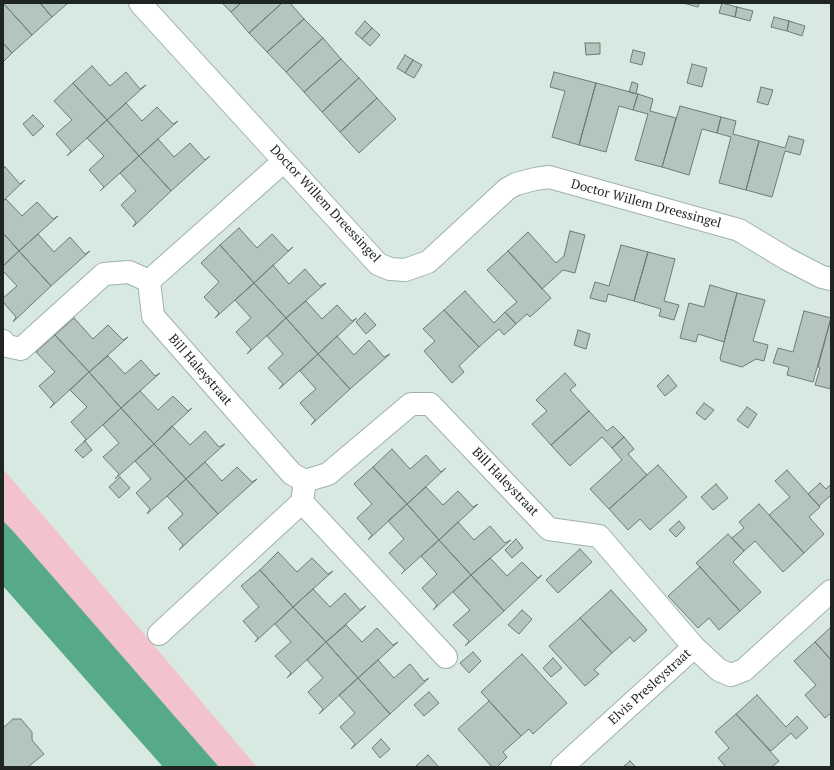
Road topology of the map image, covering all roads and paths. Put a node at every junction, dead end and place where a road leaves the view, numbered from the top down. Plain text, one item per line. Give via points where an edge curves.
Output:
1 (140, 3) edge
2 (284, 161) junction
3 (831, 279) edge
4 (149, 282) junction
5 (3, 342) edge
6 (304, 492) junction
7 (831, 591) edge
8 (160, 634) dead end
9 (694, 647) junction
10 (446, 657) dead end
11 (562, 767) edge

1 - 2 street, Doctor Willem Dreessingel
2 - 3 street, Doctor Willem Dreessingel via 378,264 390,269 406,270 428,262 507,189 516,184 549,177 739,230 787,259
2 - 4 street
4 - 5 street via 129,272 104,274 21,349 7,346
4 - 6 street, Bill Haleystraat via 153,316 292,474
6 - 8 street, Bill Haleystraat
6 - 9 street, Bill Haleystraat via 411,404 430,404 549,529 599,536
6 - 10 street, Bill Haleystraat
7 - 9 street, Elvis Presleystraat via 744,670 731,675 719,670
9 - 11 street, Elvis Presleystraat

